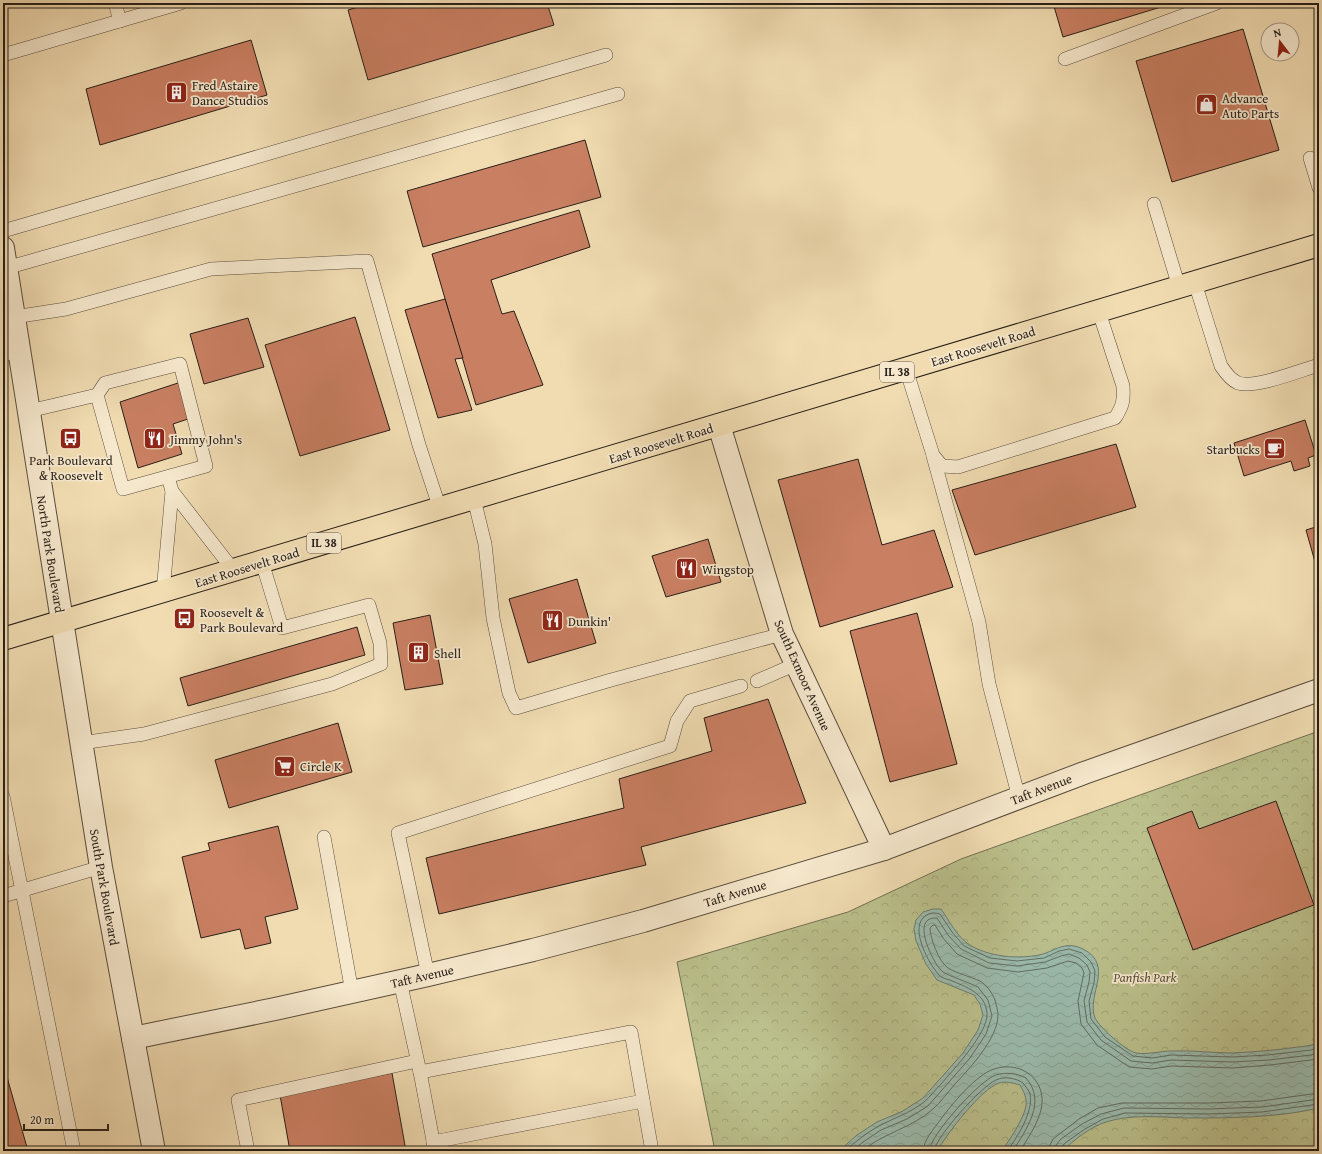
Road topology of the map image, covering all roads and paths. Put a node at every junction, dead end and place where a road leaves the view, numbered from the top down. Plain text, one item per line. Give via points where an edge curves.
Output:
1 (115, 3) edge
2 (181, 3) edge
3 (1217, 3) edge
4 (120, 21) junction
5 (3, 55) edge
6 (606, 55) dead end
7 (1065, 59) dead end
8 (618, 94) dead end
9 (1310, 158) dead end
10 (1319, 188) edge
11 (1154, 204) dead end
12 (3, 231) edge
13 (1319, 245) edge
14 (5, 258) edge
15 (1187, 285) junction
16 (1099, 312) junction
17 (14, 317) junction
18 (11, 352) edge
19 (1319, 365) edge
20 (906, 369) junction
21 (97, 395) junction
22 (29, 412) junction
23 (719, 425) junction
24 (933, 455) junction
25 (168, 477) junction
26 (172, 491) junction
27 (474, 498) junction
28 (440, 509) junction
29 (262, 562) junction
30 (234, 571) junction
31 (163, 592) junction
32 (62, 622) junction
33 (782, 634) junction
34 (3, 639) edge
35 (796, 664) junction
36 (757, 681) dead end
37 (741, 686) dead end
38 (1319, 690) edge
39 (81, 743) junction
40 (3, 796) edge
41 (1019, 798) junction
42 (5, 819) edge
43 (324, 837) dead end
44 (884, 849) junction
45 (101, 867) junction
46 (21, 891) junction
47 (3, 896) edge
48 (428, 975) junction
49 (400, 981) junction
50 (352, 992) junction
51 (133, 1038) junction
52 (419, 1067) junction
53 (643, 1101) junction
54 (434, 1146) edge
55 (74, 1151) edge
56 (154, 1151) edge
57 (248, 1151) edge
58 (652, 1151) edge

1 - 4 lane
2 - 4 lane
3 - 7 lane
4 - 5 lane
6 - 12 lane
8 - 14 lane
9 - 10 lane
11 - 15 lane
13 - 15 main road, East Roosevelt Road / IL 38
14 - 17 street, North Park Boulevard
15 - 16 main road, East Roosevelt Road / IL 38
15 - 19 lane via 1221,366 1225,373 1238,383 1257,384
16 - 20 main road, East Roosevelt Road / IL 38
16 - 24 lane via 1123,386 1121,409 1115,418 958,467 942,466
17 - 18 street, North Park Boulevard
17 - 28 lane via 66,309 210,269 366,261
18 - 22 street, North Park Boulevard
20 - 23 main road, East Roosevelt Road / IL 38
20 - 24 lane
21 - 22 lane
21 - 25 lane via 123,489
21 - 25 lane via 105,383 180,364 206,466
22 - 32 street, North Park Boulevard
23 - 27 main road, East Roosevelt Road / IL 38
23 - 33 street, South Exmoor Avenue
24 - 41 lane via 979,622 989,684
25 - 26 lane
26 - 30 lane
26 - 31 lane
27 - 28 main road, East Roosevelt Road / IL 38
27 - 33 lane via 485,544 494,618 508,693 516,708
28 - 29 main road, East Roosevelt Road / IL 38
29 - 30 main road, East Roosevelt Road / IL 38
29 - 39 lane via 282,628 369,605 380,642 381,664 332,684 144,734
30 - 31 main road, East Roosevelt Road / IL 38
31 - 32 main road, East Roosevelt Road / IL 38
32 - 34 main road, East Roosevelt Road / IL 38
32 - 39 street, South Park Boulevard
33 - 35 street, South Exmoor Avenue
35 - 36 lane
35 - 44 street, South Exmoor Avenue
37 - 48 lane via 690,701 677,721 670,746 398,833
38 - 41 street, Taft Avenue
39 - 45 street, South Park Boulevard
40 - 42 lane
41 - 44 street, Taft Avenue
42 - 46 lane
43 - 50 lane
44 - 48 street, Taft Avenue via 643,921
45 - 46 lane
45 - 51 street, South Park Boulevard
46 - 47 lane
46 - 55 lane
48 - 49 street, Taft Avenue
49 - 50 street, Taft Avenue
49 - 52 lane
50 - 51 street, Taft Avenue
51 - 56 street, South Park Boulevard
52 - 53 lane via 631,1032
52 - 54 lane
52 - 57 lane via 238,1100
53 - 54 lane
53 - 58 lane

